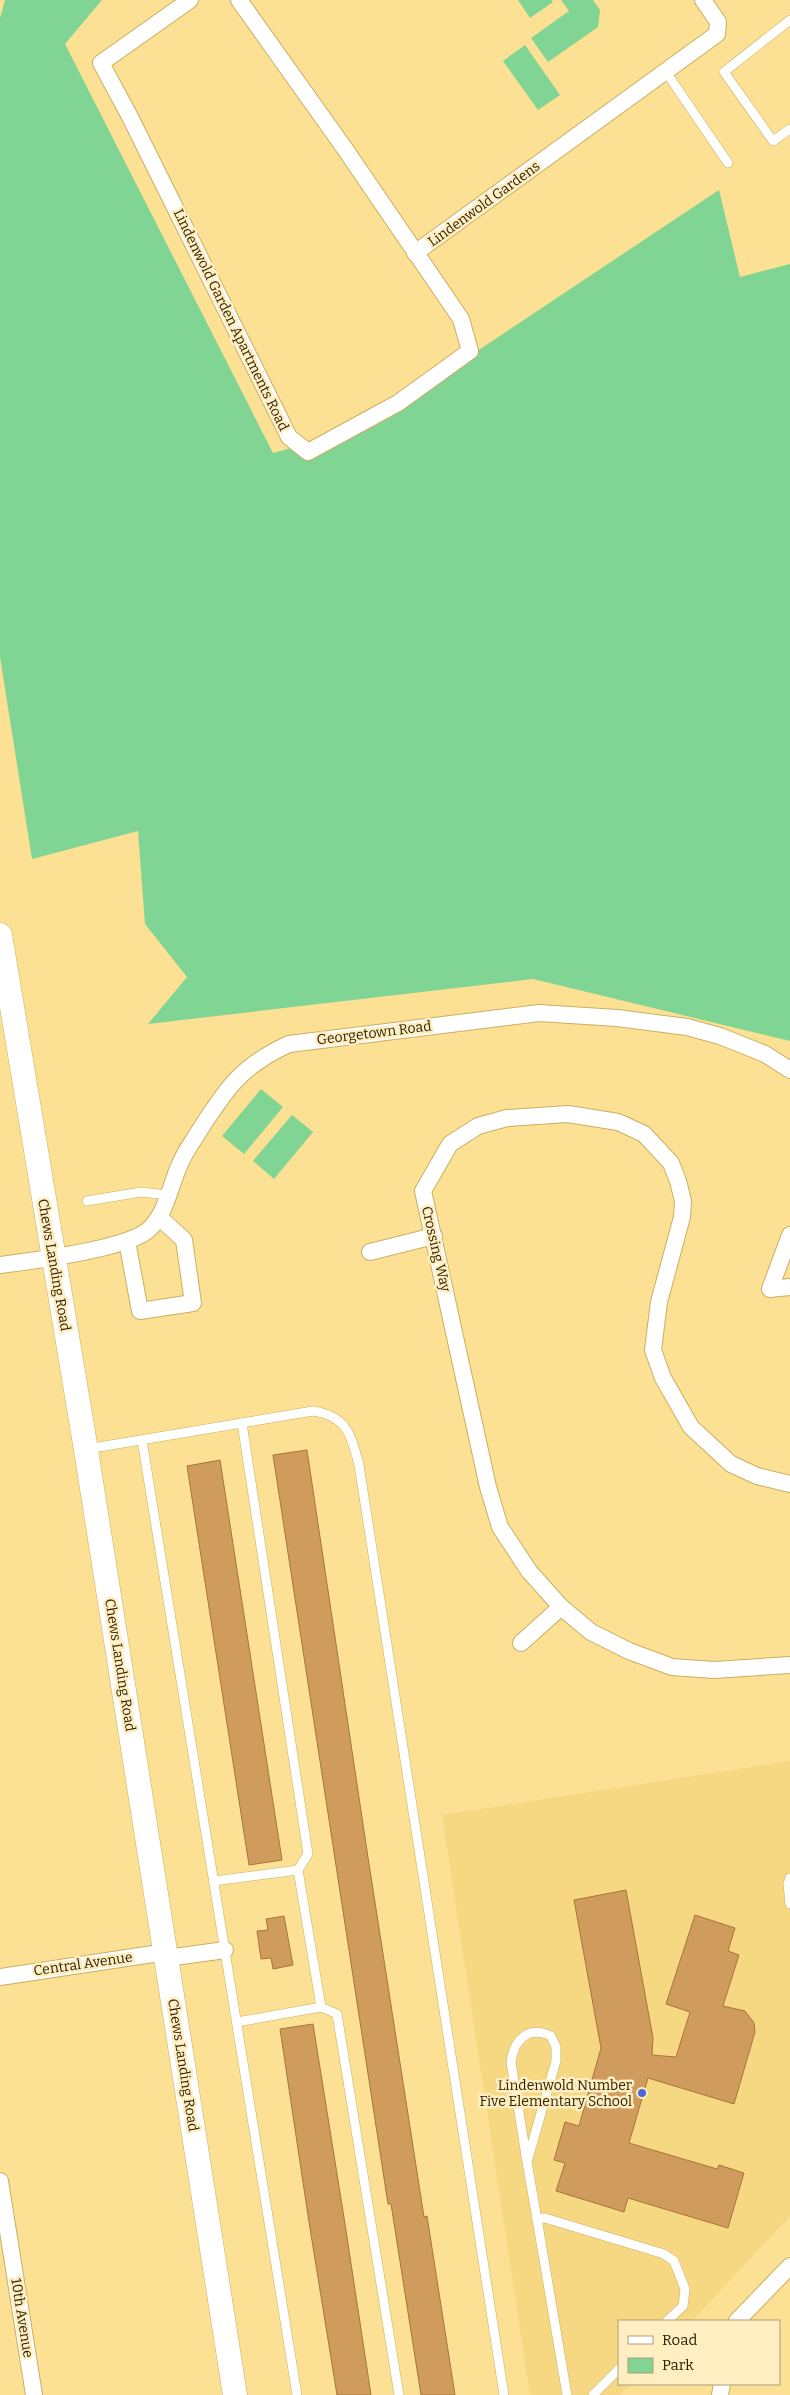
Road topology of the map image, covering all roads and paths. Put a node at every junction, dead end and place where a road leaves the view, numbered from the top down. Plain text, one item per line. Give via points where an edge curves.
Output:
1 (190, 0) edge
2 (238, 0) edge
3 (703, 0) edge
4 (790, 20) edge
5 (666, 72) junction
6 (790, 129) edge
7 (728, 162) dead end
8 (416, 253) junction
9 (0, 935) edge
10 (790, 1070) edge
11 (168, 1194) junction
12 (87, 1201) dead end
13 (160, 1217) junction
14 (790, 1235) edge
15 (434, 1236) junction
16 (127, 1241) junction
17 (370, 1252) dead end
18 (52, 1258) junction
19 (0, 1266) edge
20 (790, 1287) edge
21 (242, 1423) junction
22 (142, 1440) junction
23 (86, 1450) junction
24 (790, 1484) edge
25 (561, 1607) junction
26 (520, 1643) dead end
27 (790, 1665) edge
28 (298, 1870) junction
29 (790, 1878) edge
30 (214, 1881) junction
31 (790, 1904) edge
32 (225, 1950) junction
33 (166, 1955) junction
34 (0, 1976) edge
35 (321, 2007) junction
36 (236, 2022) junction
37 (527, 2162) junction
38 (0, 2181) edge
39 (537, 2219) junction
40 (790, 2266) edge
41 (668, 2320) edge
42 (738, 2320) edge
43 (618, 2370) edge
44 (34, 2395) edge
45 (234, 2395) edge
46 (297, 2395) edge
47 (399, 2395) edge
48 (504, 2395) edge
49 (567, 2395) edge
50 (593, 2395) edge

1 - 8 street, Lindenwold Garden Apartments Road via 101,62 288,437 308,452 398,403 470,351 461,319
2 - 8 street, Lindenwold Garden Apartments Road
3 - 5 street via 718,22 717,34
4 - 6 lane via 724,72 773,141
5 - 7 lane
5 - 8 street, Lindenwold Gardens
9 - 18 street, Chews Landing Road
10 - 11 street, Georgetown Road via 765,1054 687,1027 539,1013 289,1044 264,1056 241,1073 222,1095 180,1162
11 - 12 lane via 141,1192
11 - 13 street, Georgetown Road
13 - 16 street, Georgetown Road via 147,1231
13 - 16 street via 184,1240 193,1303 140,1312
14 - 20 street via 770,1289
15 - 17 street
15 - 24 street, Crossing Way via 423,1191 450,1144 478,1126 507,1118 568,1114 618,1122 644,1134 671,1163 683,1201 682,1217 658,1311 654,1350 663,1378 691,1427 731,1464 758,1476
15 - 25 street, Crossing Way via 488,1488 500,1526 529,1571
16 - 18 street, Georgetown Road
18 - 19 street, Georgetown Road
18 - 23 street, Chews Landing Road
21 - 22 lane
21 - 28 lane via 308,1854
21 - 48 lane via 313,1410 328,1413 346,1426 354,1444 400,1718
22 - 23 lane
22 - 30 lane
23 - 33 street, Chews Landing Road
25 - 26 street
25 - 27 street, Crossing Way via 591,1632 629,1651 672,1666 714,1670
28 - 30 lane
28 - 35 lane
29 - 31 lane
30 - 32 lane
32 - 33 street, Central Avenue
32 - 36 lane
33 - 34 street, Central Avenue
33 - 45 street, Chews Landing Road
35 - 36 lane
35 - 47 lane via 336,2014
36 - 46 lane
37 - 37 lane via 556,2061 556,2047 551,2036 534,2031 518,2041 511,2062
37 - 39 lane
38 - 44 street, 10th Avenue
39 - 41 lane via 545,2218 664,2254 674,2261 685,2289 683,2306
39 - 49 lane
40 - 42 street
43 - 50 lane

